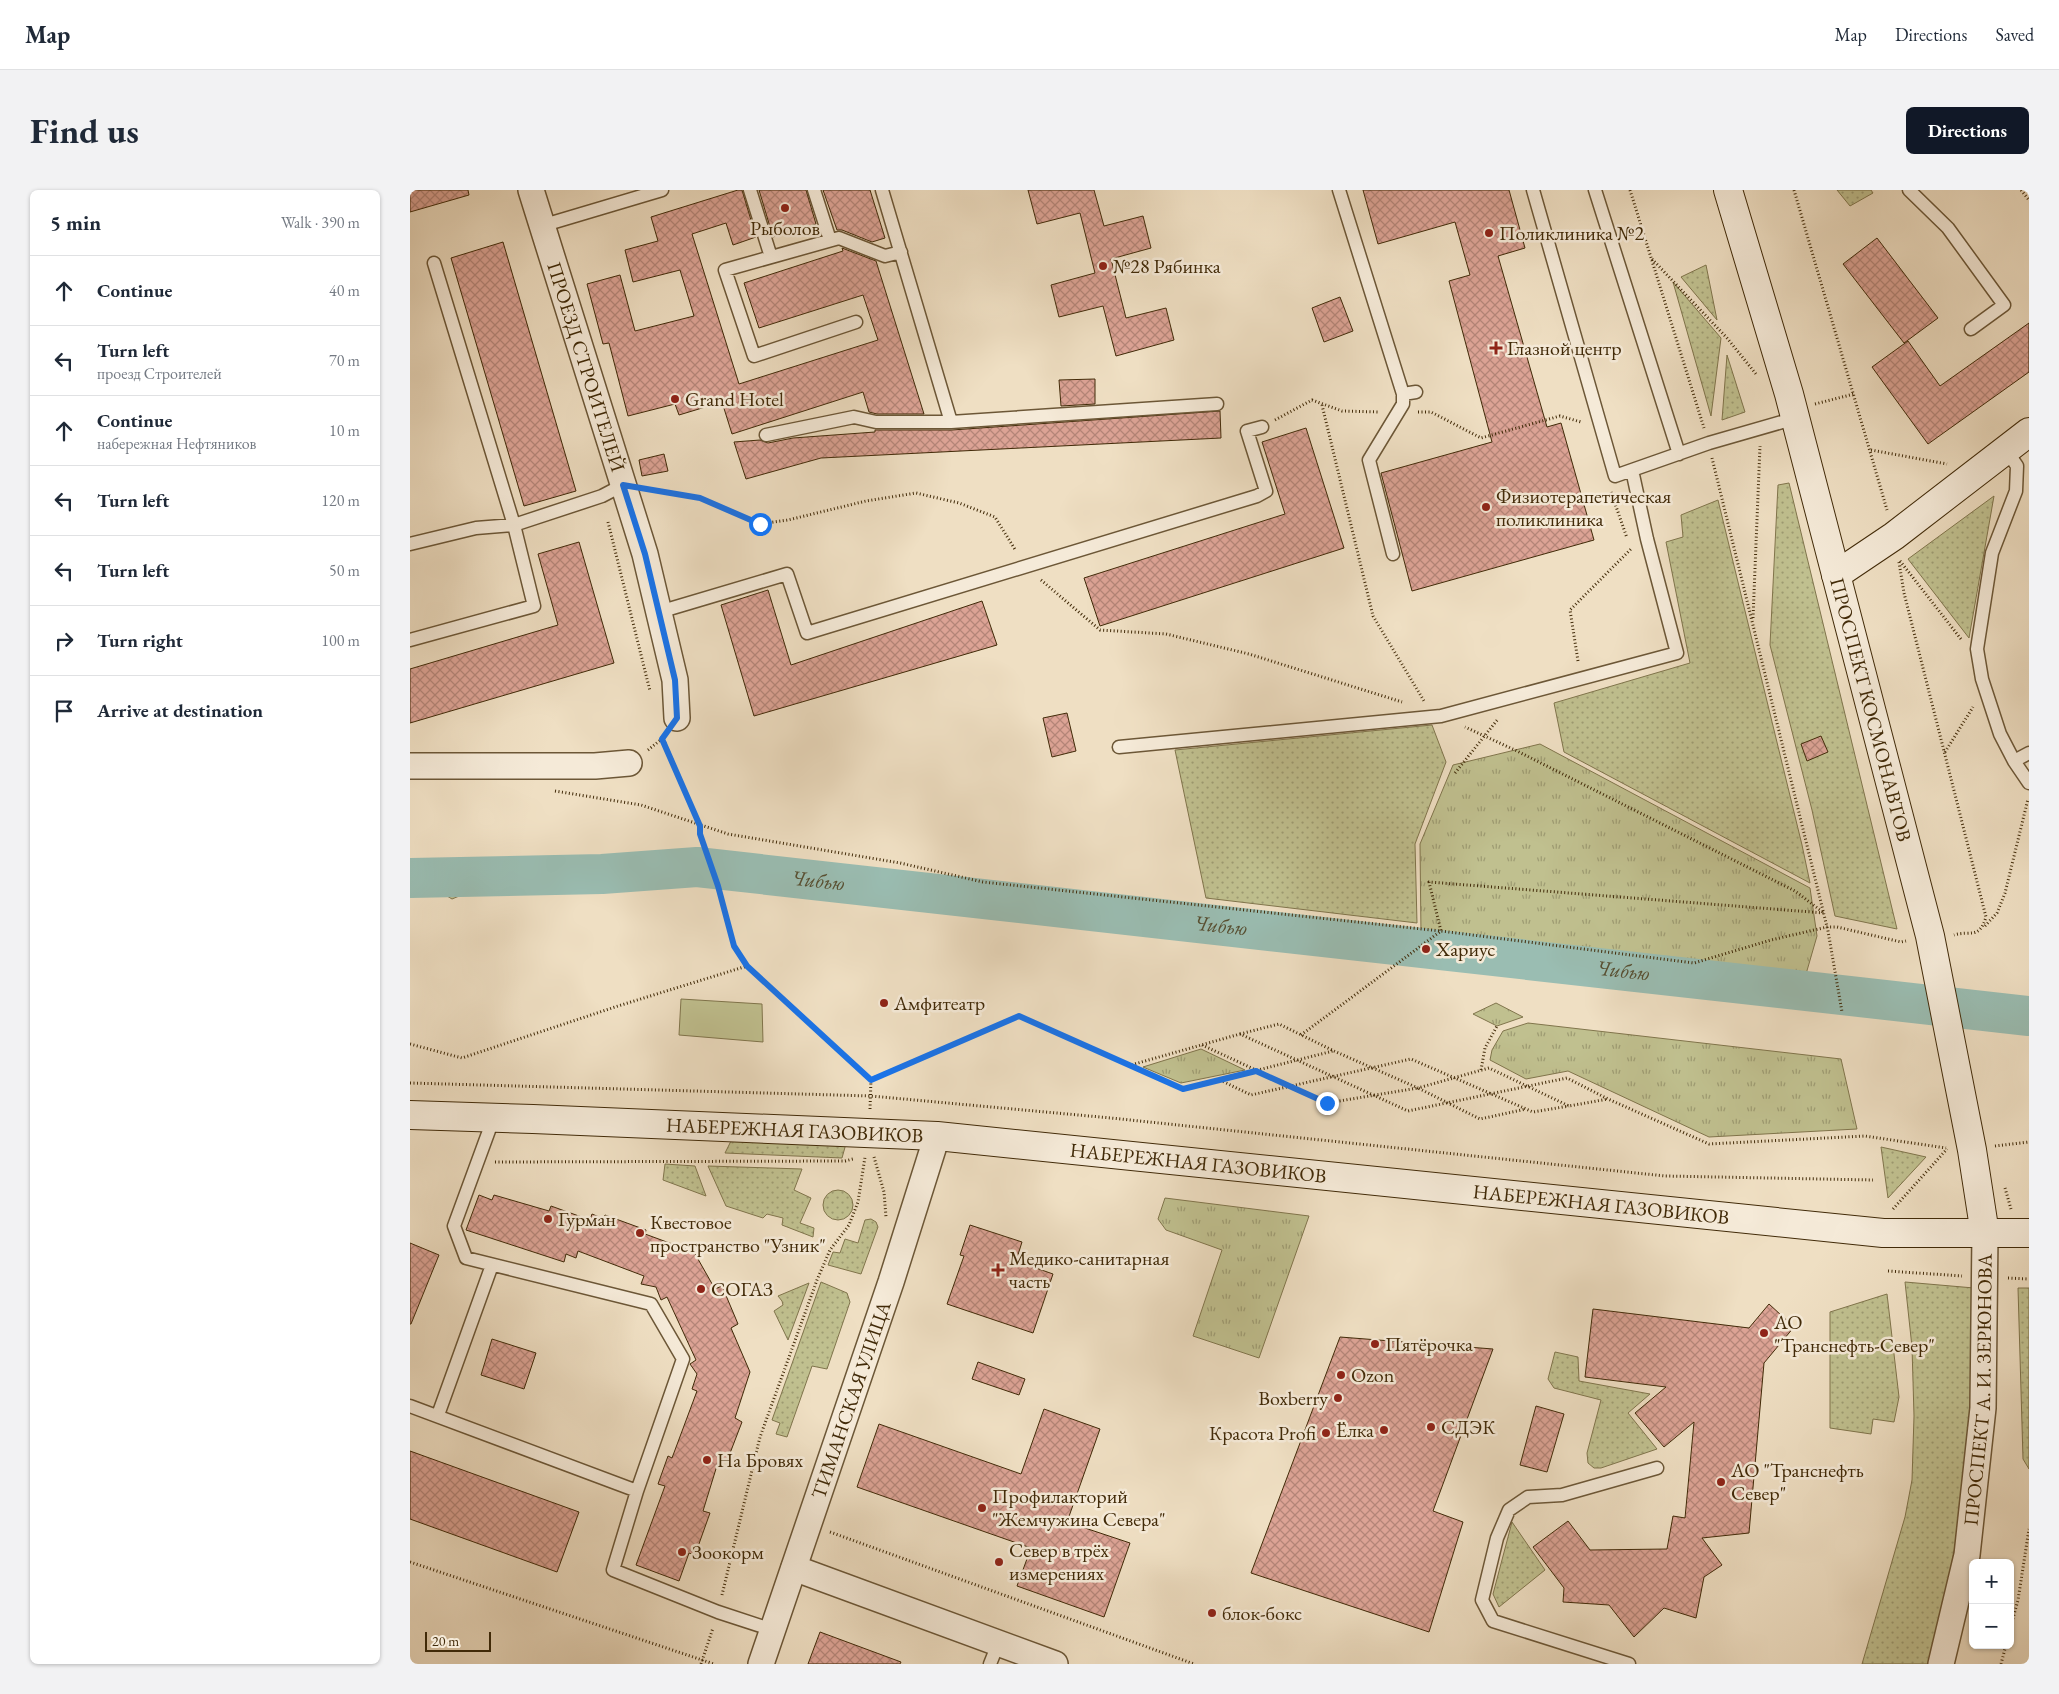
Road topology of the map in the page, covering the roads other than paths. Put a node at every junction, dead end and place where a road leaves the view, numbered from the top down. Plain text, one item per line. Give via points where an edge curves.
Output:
1 (531, 190) edge
2 (662, 190) edge
3 (750, 190) edge
4 (814, 190) edge
5 (882, 190) edge
6 (1339, 190) edge
7 (1533, 190) edge
8 (1595, 190) edge
9 (1728, 190) edge
10 (1910, 190) edge
11 (541, 226) junction
12 (830, 240) junction
13 (901, 252) junction
14 (771, 257) junction
15 (434, 263) dead end
16 (856, 322) dead end
17 (1971, 329) dead end
18 (1416, 392) dead end
19 (1403, 394) junction
20 (1216, 404) dead end
21 (1796, 418) junction
22 (951, 422) junction
23 (1262, 427) road end
24 (2029, 432) edge
25 (766, 435) dead end
26 (2006, 450) junction
27 (1679, 454) junction
28 (1632, 470) junction
29 (612, 491) junction
30 (514, 524) junction
31 (410, 544) edge
32 (1393, 554) dead end
33 (1836, 575) junction
34 (659, 612) junction
35 (410, 640) edge
36 (668, 724) road end
37 (1119, 748) dead end
38 (2029, 753) edge
39 (2014, 761) junction
40 (629, 763) road end
41 (410, 766) edge
42 (2029, 783) edge
43 (410, 1116) edge
44 (494, 1117) junction
45 (937, 1136) junction
46 (2021, 1226) edge
47 (1985, 1234) junction
48 (492, 1265) junction
49 (410, 1406) edge
50 (438, 1415) junction
51 (1657, 1468) dead end
52 (637, 1492) junction
53 (794, 1568) junction
54 (773, 1630) junction
55 (994, 1654) edge
56 (761, 1664) edge
57 (1055, 1664) edge
58 (1629, 1664) edge
59 (1941, 1664) edge

1 - 11 street, ПРОЕЗД СТРОИТЕЛЕЙ
2 - 11 lane
3 - 14 lane
4 - 12 lane
5 - 13 lane
6 - 19 lane
7 - 28 lane via 1615,476
8 - 27 lane
9 - 21 main road, ПРОСПЕКТ КОСМОНАВТОВ
10 - 17 lane via 1948,228 2004,305
11 - 29 street, ПРОЕЗД СТРОИТЕЛЕЙ
12 - 13 lane via 839,238 885,256
12 - 14 lane
13 - 22 lane
14 - 16 lane via 725,270 754,356
15 - 30 lane
18 - 19 lane
19 - 32 lane via 1403,404 1369,460
20 - 22 lane
21 - 27 lane
21 - 33 main road, ПРОСПЕКТ КОСМОНАВТОВ
22 - 25 lane via 876,422 854,417
23 - 34 lane via 1247,431 1266,491 1257,496 807,633 787,574
24 - 26 main road
26 - 33 main road via 1894,536
26 - 39 lane via 2017,466 2016,491 1992,553 1976,649 2000,734
27 - 28 lane
28 - 37 lane via 1677,653 1517,696 1436,713
29 - 30 lane
29 - 34 street, ПРОЕЗД СТРОИТЕЛЕЙ via 645,554
30 - 31 lane via 476,528
30 - 35 lane via 534,606
33 - 47 main road, ПРОСПЕКТ КОСМОНАВТОВ via 1930,936 1943,945 1946,1022
34 - 36 street, ПРОЕЗД СТРОИТЕЛЕЙ via 675,680
38 - 39 lane
39 - 42 lane
40 - 41 street
43 - 44 main road, НАБЕРЕЖНАЯ ГАЗОВИКОВ
44 - 45 main road, НАБЕРЕЖНАЯ ГАЗОВИКОВ
44 - 48 lane via 454,1226 466,1258
45 - 47 main road, НАБЕРЕЖНАЯ ГАЗОВИКОВ via 1883,1233
45 - 53 street, ТИМАНСКАЯ УЛИЦА
46 - 47 main road, НАБЕРЕЖНАЯ ГАЗОВИКОВ
47 - 59 street, ПРОСПЕКТ А. И. ЗЕРЮНОВА via 1983,1408 1966,1555
48 - 50 lane
48 - 52 lane via 651,1304 684,1359
49 - 50 lane
50 - 52 lane
51 - 58 lane via 1562,1495 1528,1497 1509,1510 1497,1538 1482,1600 1493,1621
52 - 54 lane via 613,1570
53 - 54 street, ТИМАНСКАЯ УЛИЦА
53 - 55 street
54 - 56 street, ТИМАНСКАЯ УЛИЦА
55 - 57 street

